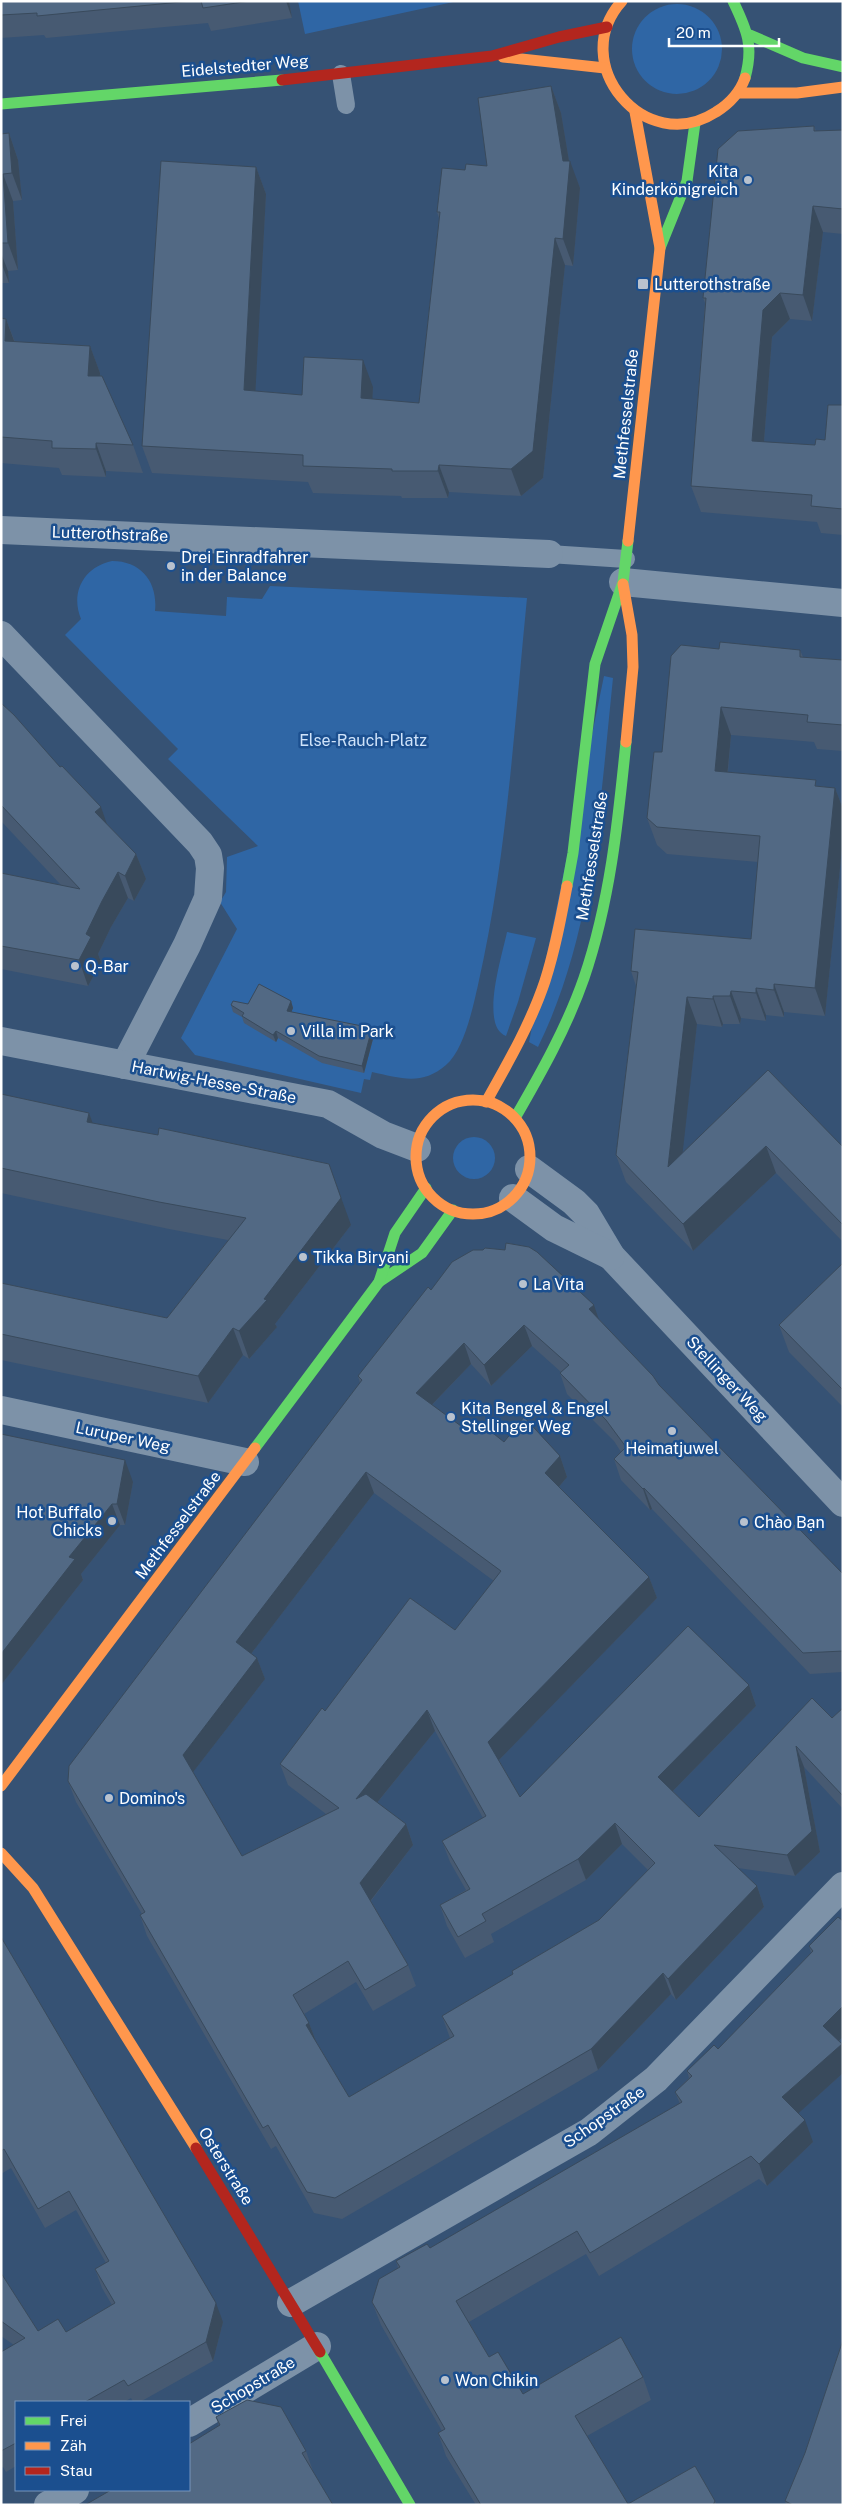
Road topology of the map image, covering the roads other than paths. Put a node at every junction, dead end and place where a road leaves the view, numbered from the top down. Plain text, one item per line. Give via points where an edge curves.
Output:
1 (622, 1) edge
2 (733, 1) edge
3 (607, 27) junction
4 (750, 36) junction
5 (492, 56) junction
6 (843, 67) edge
7 (605, 68) junction
8 (341, 74) junction
9 (843, 87) edge
10 (739, 93) junction
11 (1, 104) edge
12 (346, 105) dead end
13 (635, 112) junction
14 (695, 123) junction
15 (660, 248) junction
16 (1, 530) edge
17 (549, 554) joint
18 (624, 571) junction
19 (843, 603) edge
20 (1, 635) edge
21 (1, 1041) edge
22 (125, 1065) junction
23 (486, 1102) junction
24 (515, 1118) junction
25 (417, 1148) junction
26 (529, 1169) junction
27 (426, 1188) junction
28 (513, 1198) junction
29 (453, 1210) junction
30 (611, 1256) junction
31 (380, 1282) junction
32 (1, 1410) edge
33 (245, 1462) junction
34 (843, 1503) edge
35 (1, 1786) edge
36 (1, 1852) edge
37 (843, 1886) edge
38 (291, 2303) junction
39 (317, 2346) junction
40 (190, 2422) edge
41 (73, 2491) edge
42 (48, 2505) edge
43 (410, 2505) edge

1 - 3 street
2 - 4 street via 744,16
3 - 5 street, Eidelstedter Weg
3 - 7 street via 602,47
4 - 6 street via 803,58
4 - 10 street via 752,54
5 - 7 street, Eidelstedter Weg
5 - 8 street, Eidelstedter Weg
7 - 13 street via 611,85
8 - 11 street, Eidelstedter Weg
8 - 12 lane
9 - 10 street via 797,93
10 - 14 street via 713,116
13 - 14 street via 653,121
13 - 15 street, Methfesselstraße
14 - 15 street, Methfesselstraße via 687,180
15 - 18 street, Methfesselstraße
16 - 17 street, Lutterothstraße
17 - 18 lane
18 - 19 street
18 - 23 street, Methfesselstraße via 595,664 573,853 558,936 541,991 515,1051
18 - 24 street, Methfesselstraße via 633,667 604,902 584,980 545,1066
20 - 22 street via 208,855 208,898 188,945
21 - 22 street, Hartwig-Hesse-Straße
22 - 25 street, Hartwig-Hesse-Straße via 328,1104 384,1135
23 - 24 street via 499,1106
23 - 25 street via 469,1100 444,1108 426,1125
24 - 26 street via 528,1142
25 - 27 street via 418,1169
26 - 28 street
26 - 30 street, Stellinger Weg via 586,1214
27 - 29 street via 435,1199
27 - 31 street, Methfesselstraße via 395,1233
28 - 29 street via 500,1208 485,1212 469,1214
28 - 30 street, Stellinger Weg via 554,1228
29 - 31 street, Methfesselstraße via 422,1253
30 - 34 street, Stellinger Weg
31 - 33 street, Methfesselstraße
32 - 33 street, Luruper Weg
33 - 35 street, Methfesselstraße
36 - 38 street, Osterstraße via 34,1888
37 - 38 street, Schopstraße via 656,2080 589,2132
38 - 39 street, Osterstraße
39 - 40 street, Schopstraße
39 - 43 street, Osterstraße
41 - 42 street

